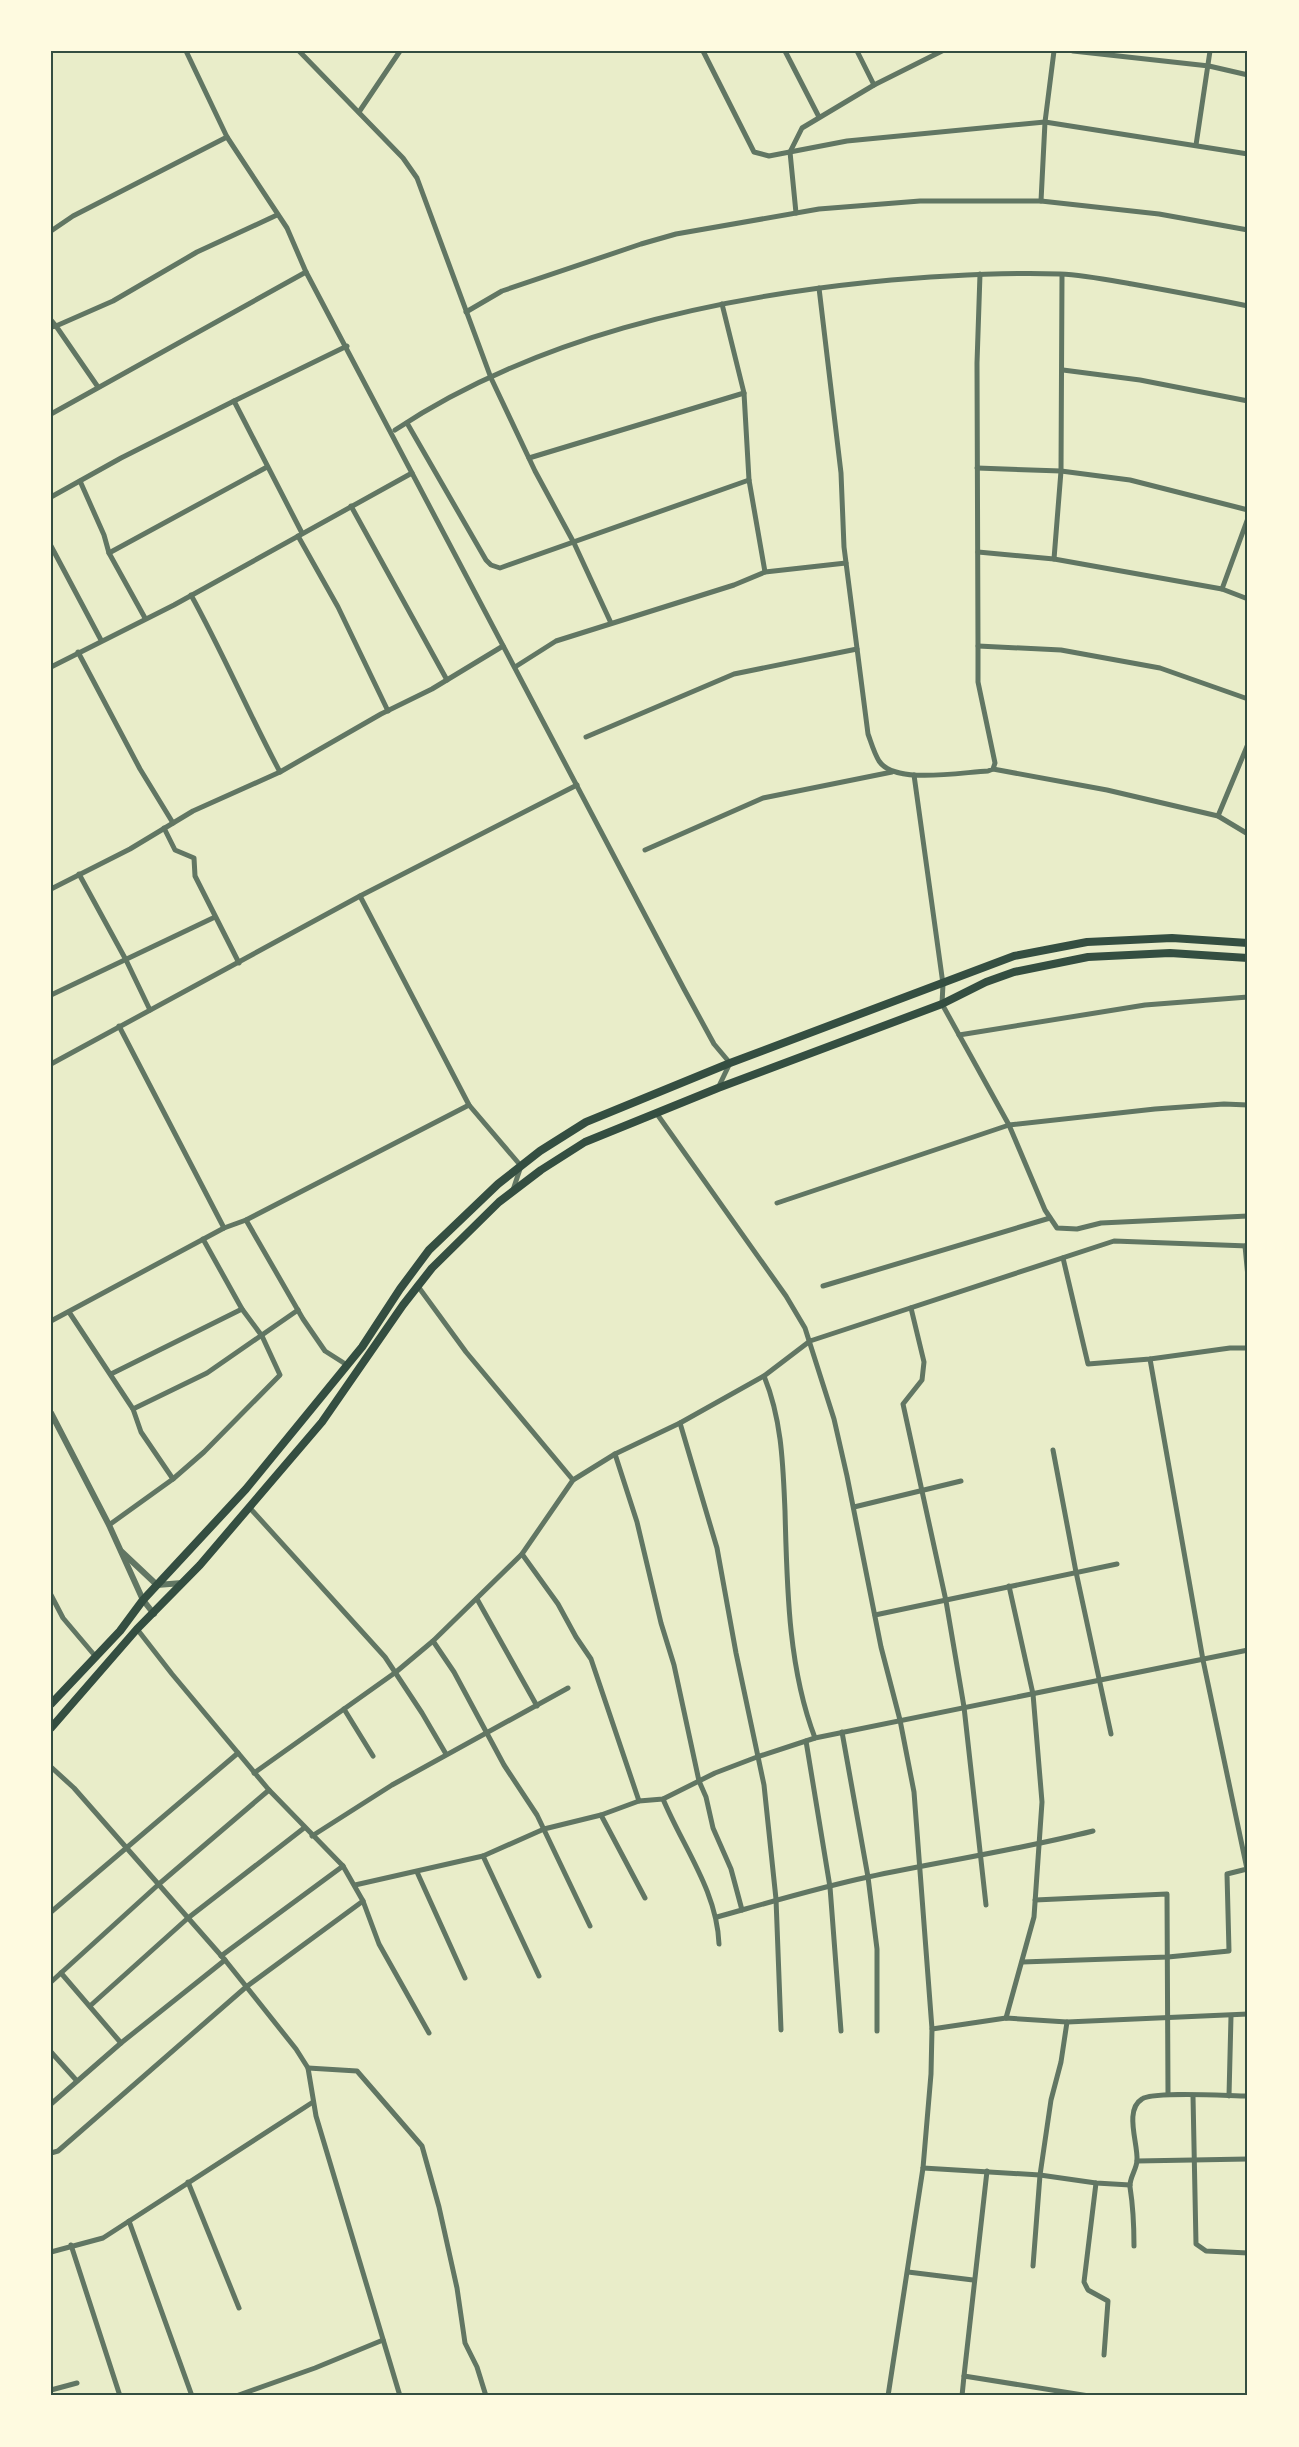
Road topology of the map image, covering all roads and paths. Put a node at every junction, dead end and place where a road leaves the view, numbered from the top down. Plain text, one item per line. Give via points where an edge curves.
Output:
1 (186, 51) edge
2 (299, 51) edge
3 (400, 51) edge
4 (704, 51) edge
5 (785, 51) edge
6 (857, 51) edge
7 (1054, 51) edge
8 (1073, 51) edge
9 (1210, 51) edge
10 (937, 52) edge
11 (1209, 66) junction
12 (1248, 75) edge
13 (874, 85) junction
14 (359, 112) junction
15 (819, 117) junction
16 (1045, 122) junction
17 (227, 137) junction
18 (1196, 145) junction
19 (790, 152) junction
20 (1248, 154) edge
21 (1041, 201) junction
22 (796, 213) junction
23 (277, 215) junction
24 (1248, 230) edge
25 (51, 231) edge
26 (306, 272) junction
27 (980, 274) junction
28 (1062, 274) junction
29 (819, 288) junction
30 (722, 304) junction
31 (1248, 306) edge
32 (466, 312) junction
33 (51, 320) edge
34 (53, 326) edge
35 (346, 346) junction
36 (1063, 370) junction
37 (491, 378) junction
38 (98, 387) junction
39 (744, 393) junction
40 (234, 401) junction
41 (1248, 401) edge
42 (51, 414) edge
43 (406, 423) junction
44 (395, 430) dead end
45 (529, 458) junction
46 (267, 467) junction
47 (977, 468) junction
48 (1061, 471) junction
49 (411, 473) junction
50 (749, 480) junction
51 (80, 481) junction
52 (51, 497) edge
53 (351, 506) junction
54 (1248, 510) edge
55 (1248, 518) edge
56 (300, 535) junction
57 (574, 543) junction
58 (51, 546) edge
59 (978, 552) junction
60 (109, 553) junction
61 (1054, 559) junction
62 (846, 563) junction
63 (765, 572) junction
64 (1222, 589) junction
65 (191, 595) junction
66 (1248, 599) edge
67 (145, 618) junction
68 (611, 623) junction
69 (101, 640) junction
70 (503, 646) junction
71 (978, 646) junction
72 (857, 650) junction
73 (78, 652) junction
74 (51, 667) edge
75 (515, 667) junction
76 (447, 680) junction
77 (1248, 699) edge
78 (388, 711) junction
79 (586, 737) dead end
80 (1248, 744) edge
81 (993, 770) junction
82 (280, 772) junction
83 (892, 772) junction
84 (914, 775) junction
85 (577, 785) junction
86 (1218, 816) junction
87 (172, 823) junction
88 (164, 828) junction
89 (1248, 834) edge
90 (645, 850) dead end
91 (79, 874) junction
92 (51, 889) edge
93 (360, 896) junction
94 (214, 917) junction
95 (1248, 943) edge
96 (1248, 958) edge
97 (126, 960) junction
98 (239, 963) junction
99 (943, 984) junction
100 (51, 995) edge
101 (1248, 997) edge
102 (942, 1004) junction
103 (150, 1010) junction
104 (119, 1026) junction
105 (959, 1035) junction
106 (730, 1063) junction
107 (51, 1064) edge
108 (718, 1088) junction
109 (469, 1105) junction
110 (1248, 1105) edge
111 (657, 1114) junction
112 (1009, 1125) junction
113 (520, 1166) junction
114 (511, 1193) junction
115 (777, 1203) dead end
116 (1248, 1216) edge
117 (1050, 1218) junction
118 (246, 1220) junction
119 (225, 1228) junction
120 (203, 1239) junction
121 (1246, 1246) edge
122 (1064, 1258) junction
123 (1248, 1277) edge
124 (417, 1285) junction
125 (823, 1286) dead end
126 (911, 1308) junction
127 (242, 1309) junction
128 (298, 1310) junction
129 (69, 1312) junction
130 (51, 1321) edge
131 (262, 1336) junction
132 (810, 1341) junction
133 (1248, 1348) edge
134 (1150, 1359) junction
135 (347, 1365) junction
136 (111, 1374) junction
137 (764, 1376) junction
138 (133, 1409) junction
139 (51, 1413) edge
140 (680, 1424) junction
141 (1053, 1450) dead end
142 (615, 1454) junction
143 (173, 1479) junction
144 (573, 1480) junction
145 (961, 1481) dead end
146 (923, 1492) junction
147 (249, 1507) junction
148 (854, 1507) junction
149 (109, 1525) junction
150 (120, 1549) junction
151 (522, 1554) junction
152 (1117, 1564) dead end
153 (1076, 1572) junction
154 (183, 1583) junction
155 (157, 1585) junction
156 (1009, 1586) junction
157 (51, 1594) edge
158 (477, 1599) junction
159 (143, 1600) junction
160 (946, 1601) junction
161 (154, 1614) junction
162 (874, 1615) junction
163 (138, 1629) junction
164 (433, 1641) junction
165 (1248, 1650) edge
166 (96, 1657) junction
167 (1203, 1660) junction
168 (396, 1672) junction
169 (1101, 1681) junction
170 (568, 1688) dead end
171 (1033, 1694) junction
172 (51, 1704) edge
173 (537, 1706) junction
174 (964, 1707) junction
175 (344, 1709) junction
176 (900, 1720) junction
177 (51, 1728) edge
178 (842, 1732) junction
179 (487, 1733) junction
180 (1112, 1734) dead end
181 (815, 1738) junction
182 (806, 1741) junction
183 (238, 1753) junction
184 (446, 1754) junction
185 (373, 1756) dead end
186 (757, 1756) junction
187 (51, 1767) edge
188 (254, 1773) junction
189 (699, 1782) junction
190 (269, 1791) junction
191 (663, 1799) junction
192 (639, 1801) junction
193 (601, 1815) junction
194 (304, 1828) junction
195 (544, 1829) junction
196 (1093, 1831) dead end
197 (312, 1836) junction
198 (1041, 1845) junction
199 (126, 1847) junction
200 (483, 1856) junction
201 (982, 1856) junction
202 (343, 1866) junction
203 (921, 1868) junction
204 (417, 1872) junction
205 (868, 1877) junction
206 (159, 1884) junction
207 (355, 1885) junction
208 (830, 1887) junction
209 (645, 1898) dead end
210 (776, 1899) junction
211 (1035, 1900) junction
212 (363, 1901) junction
213 (986, 1905) dead end
214 (742, 1910) junction
215 (51, 1912) edge
216 (717, 1917) junction
217 (188, 1918) junction
218 (590, 1926) dead end
219 (719, 1944) dead end
220 (1168, 1957) junction
221 (223, 1958) junction
222 (1022, 1962) junction
223 (61, 1973) junction
224 (539, 1977) dead end
225 (465, 1978) dead end
226 (51, 1982) edge
227 (246, 1987) junction
228 (90, 2006) junction
229 (1248, 2014) edge
230 (1231, 2016) junction
231 (1006, 2018) junction
232 (1169, 2018) junction
233 (1067, 2022) junction
234 (932, 2029) junction
235 (781, 2030) dead end
236 (841, 2031) dead end
237 (877, 2031) dead end
238 (429, 2033) dead end
239 (121, 2043) junction
240 (51, 2052) edge
241 (308, 2068) junction
242 (77, 2081) junction
243 (1168, 2094) junction
244 (1193, 2096) junction
245 (1229, 2096) junction
246 (1248, 2096) edge
247 (313, 2102) junction
248 (51, 2104) edge
249 (51, 2153) edge
250 (1194, 2159) junction
251 (1248, 2159) edge
252 (1137, 2161) junction
253 (923, 2168) junction
254 (987, 2171) junction
255 (1040, 2175) junction
256 (188, 2182) junction
257 (1096, 2183) junction
258 (1130, 2185) junction
259 (129, 2221) junction
260 (71, 2245) junction
261 (1134, 2246) dead end
262 (51, 2252) edge
263 (1248, 2253) edge
264 (1034, 2266) dead end
265 (908, 2272) junction
266 (974, 2280) junction
267 (239, 2308) dead end
268 (383, 2340) junction
269 (1104, 2355) dead end
270 (964, 2376) junction
271 (77, 2382) dead end
272 (1040, 2388) junction
273 (51, 2390) edge
274 (120, 2396) edge
275 (192, 2396) edge
276 (236, 2396) edge
277 (400, 2396) edge
278 (486, 2396) edge
279 (888, 2396) edge
280 (962, 2396) edge
281 (1039, 2396) edge
282 (1089, 2396) edge

1 - 17 street
2 - 14 street
3 - 14 street
4 - 19 street via 754,153 769,156
5 - 15 street
6 - 13 street
7 - 16 street
8 - 11 street
9 - 11 street
10 - 13 street
11 - 12 street
11 - 18 street
13 - 15 street
14 - 32 street via 417,178
15 - 19 street via 802,128
16 - 18 street
16 - 19 street via 847,141
16 - 21 street
17 - 23 street
17 - 25 street via 72,216
18 - 20 street
19 - 22 street
21 - 22 street via 920,201
21 - 24 street via 1159,214
22 - 32 street via 641,244 502,291
23 - 26 street via 287,228
23 - 34 street via 196,252 113,301
26 - 35 street
26 - 38 street
27 - 28 street
27 - 29 street
27 - 47 street
28 - 31 street
28 - 36 street
29 - 30 street
29 - 62 street via 841,473
30 - 37 street via 563,348
30 - 39 street
32 - 37 street
33 - 34 street
34 - 38 street
35 - 40 street
35 - 49 street
36 - 41 street
36 - 48 street
37 - 43 street
37 - 45 street
38 - 42 street
39 - 45 street
39 - 50 street
40 - 46 street
40 - 51 street
43 - 44 street
43 - 57 street via 491,565 500,568
45 - 57 street
46 - 56 street
46 - 60 street
47 - 48 street
47 - 59 street
48 - 54 street via 1130,480
48 - 61 street
49 - 53 street
49 - 70 street
50 - 57 street
50 - 63 street
51 - 52 street
51 - 60 street
53 - 56 street
53 - 76 street
55 - 64 street
56 - 65 street
56 - 78 street
57 - 68 street
58 - 69 street
59 - 61 street
59 - 71 street
60 - 67 street
61 - 64 street
62 - 63 street
62 - 72 street
63 - 68 street
64 - 66 street
65 - 67 street
65 - 82 street
67 - 69 street
68 - 75 street via 556,641
69 - 73 street
70 - 75 street
70 - 76 street
71 - 77 street via 1061,650 1160,668
71 - 81 street via 978,682 994,756
72 - 79 street via 735,674
72 - 83 street via 868,734 879,761
73 - 74 street
73 - 87 street
75 - 85 street
76 - 78 street
78 - 82 street
80 - 86 street
81 - 84 street
81 - 86 street via 1107,789
82 - 87 street
83 - 84 street
83 - 90 street via 763,798
84 - 99 street
85 - 93 street
85 - 106 street via 714,1044
86 - 89 street
87 - 88 street
88 - 91 street
88 - 94 street via 175,850 194,858 195,876
91 - 92 street
91 - 97 street
93 - 98 street
93 - 109 street
94 - 97 street
94 - 98 street
95 - 99 highway via 1172,938 1078,943 1006,959
96 - 102 highway via 1170,953 1088,957 1014,972
97 - 100 street
97 - 103 street
98 - 103 street
99 - 102 street
99 - 106 highway
101 - 105 street via 1145,1005
102 - 105 street
102 - 108 highway
103 - 104 street
104 - 107 street
104 - 119 street
105 - 112 street
106 - 108 street
106 - 113 highway via 586,1122
108 - 111 highway
109 - 113 street
109 - 118 street
110 - 112 street via 1155,1109
111 - 114 highway via 585,1142
111 - 132 street via 786,1296
112 - 115 street
112 - 117 street
113 - 114 street
113 - 135 highway via 429,1250
114 - 124 highway
116 - 117 street via 1101,1223 1077,1229 1057,1228
117 - 125 street
118 - 119 street
118 - 128 street
119 - 120 street
120 - 127 street
120 - 129 street
121 - 122 street via 1114,1241
121 - 123 street
122 - 126 street
122 - 134 street via 1088,1364
124 - 144 street via 466,1352
124 - 147 highway via 322,1422
126 - 132 street
126 - 146 street via 924,1362 922,1380 903,1404
127 - 131 street
127 - 136 street
128 - 131 street
128 - 135 street via 325,1351
129 - 130 street
129 - 136 street
131 - 138 street via 207,1373
131 - 143 street via 280,1375
132 - 137 street
132 - 148 street via 834,1419
133 - 134 street
134 - 167 street
135 - 155 highway via 246,1490
136 - 138 street
137 - 140 street
137 - 181 street via 779,1426 797,1665
138 - 143 street via 141,1432
139 - 149 street
140 - 142 street
140 - 186 street via 717,1548
141 - 153 street
142 - 144 street
142 - 189 street via 637,1521 674,1665
143 - 149 street
144 - 151 street
145 - 146 street
146 - 148 street
146 - 160 street
147 - 154 highway
147 - 168 street
148 - 162 street
149 - 150 street
150 - 155 street
150 - 159 street
151 - 158 street
151 - 192 street via 591,1659
152 - 153 street
153 - 156 street
153 - 169 street
154 - 155 street
154 - 161 highway
155 - 159 highway
156 - 160 street
156 - 171 street
157 - 166 street via 63,1618
158 - 164 street
158 - 173 street
159 - 161 street
159 - 166 highway
160 - 162 street
160 - 174 street
161 - 163 highway
162 - 176 street
163 - 177 highway
163 - 183 street
164 - 168 street
164 - 179 street
165 - 167 street
166 - 172 highway
167 - 169 street
167 - 220 street via 1247,1869 1227,1874 1229,1951
168 - 175 street
168 - 184 street
169 - 171 street
169 - 180 street
170 - 173 street
171 - 174 street
171 - 198 street via 1042,1802
173 - 179 street
174 - 176 street
174 - 201 street
175 - 185 street
175 - 188 street
176 - 178 street
176 - 203 street via 914,1792
178 - 181 street
178 - 205 street
179 - 184 street
179 - 195 street
181 - 182 street
182 - 186 street
182 - 208 street
183 - 188 street
183 - 199 street
184 - 197 street
186 - 189 street
186 - 210 street via 769,1820
187 - 199 street
188 - 190 street
189 - 191 street
189 - 214 street
190 - 194 street
190 - 206 street
191 - 192 street
191 - 216 street via 708,1889
192 - 193 street
193 - 195 street
193 - 209 street
194 - 197 street
194 - 217 street
195 - 200 street
195 - 218 street
196 - 198 street
197 - 202 street
198 - 201 street
198 - 211 street
199 - 206 street
199 - 215 street
200 - 204 street
200 - 224 street
201 - 203 street
201 - 213 street
202 - 207 street
202 - 221 street
203 - 205 street
203 - 234 street
204 - 207 street
204 - 225 street
205 - 208 street
205 - 237 street via 877,1949
206 - 217 street
206 - 223 street
207 - 212 street
208 - 210 street
208 - 236 street
210 - 214 street
210 - 235 street
211 - 220 street via 1167,1894
211 - 222 street
212 - 227 street
212 - 238 street via 379,1944
214 - 216 street
216 - 219 street
217 - 221 street
217 - 228 street
220 - 222 street
220 - 232 street
221 - 227 street
221 - 239 street
222 - 231 street
223 - 226 street
223 - 228 street
227 - 241 street
227 - 249 street via 58,2151
228 - 239 street
229 - 230 street
230 - 232 street
230 - 245 street
231 - 233 street
231 - 234 street
232 - 233 street
232 - 243 street
233 - 255 street
234 - 253 street
239 - 242 street
240 - 242 street
241 - 247 street
241 - 278 street via 357,2071 422,2146 457,2288 465,2343
242 - 248 street
243 - 244 street
243 - 252 street via 1144,2097 1135,2107
244 - 245 street
244 - 250 street
245 - 246 street
247 - 256 street
247 - 268 street
250 - 251 street
250 - 252 street
250 - 263 street via 1196,2244 1206,2251
252 - 258 street
253 - 254 street
253 - 265 street
254 - 255 street
254 - 266 street
255 - 257 street
255 - 264 street
256 - 259 street
256 - 267 street
257 - 258 street
257 - 269 street via 1084,2282 1088,2290 1108,2301
258 - 261 street
259 - 260 street via 103,2238
259 - 275 street
260 - 262 street
260 - 274 street
265 - 266 street
265 - 279 street
266 - 270 street
268 - 276 street
268 - 277 street
270 - 272 street
270 - 280 street
271 - 273 street
272 - 281 street
272 - 282 street

